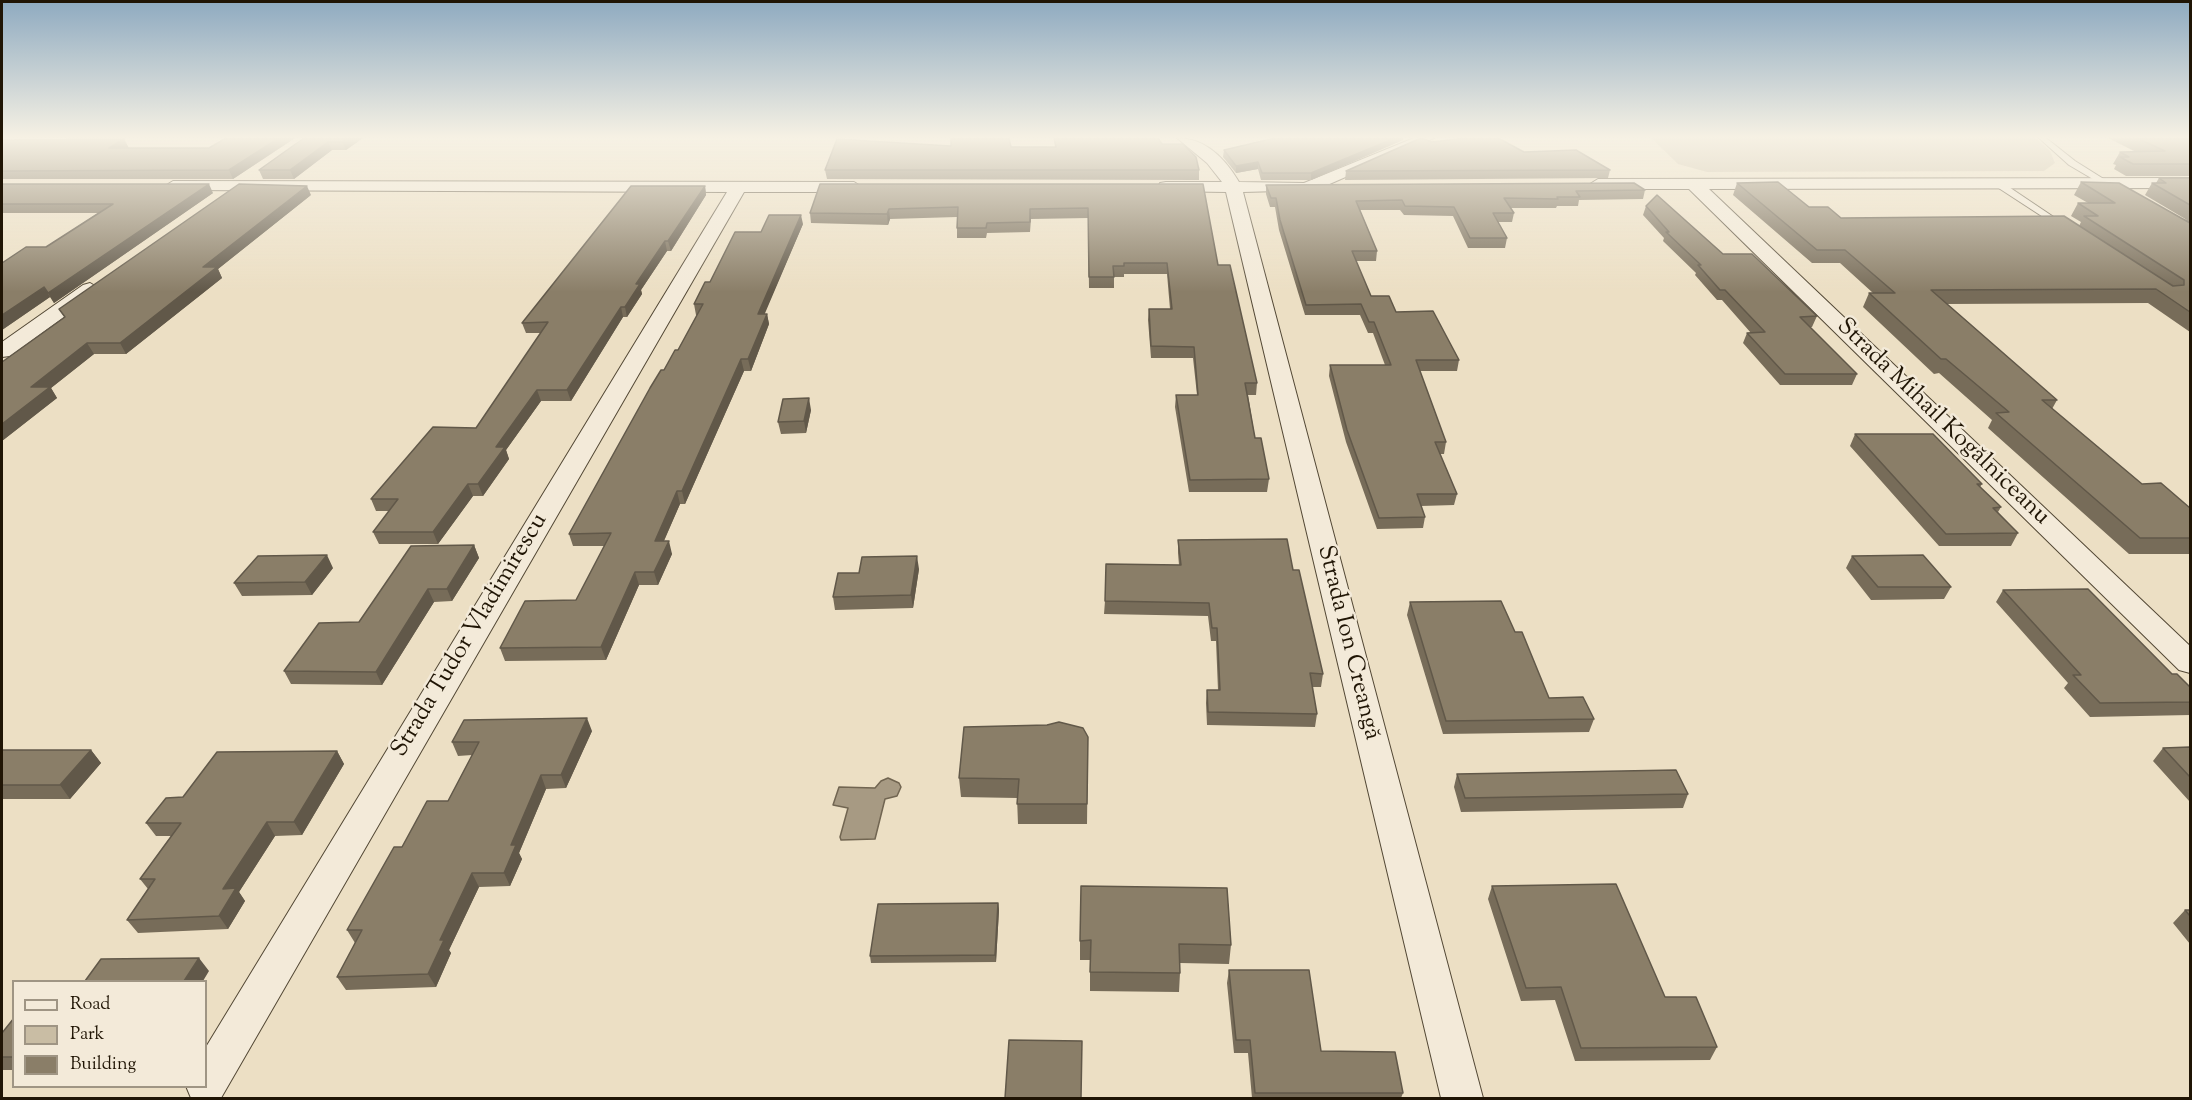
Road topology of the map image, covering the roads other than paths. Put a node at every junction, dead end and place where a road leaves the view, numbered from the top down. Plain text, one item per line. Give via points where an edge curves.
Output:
1 (233, 189) edge
2 (737, 189) edge
3 (1234, 189) edge
4 (1700, 189) edge
5 (2006, 189) edge
6 (2117, 189) edge
7 (2134, 199) edge
8 (210, 206) edge
9 (2071, 231) edge
10 (106, 278) edge
11 (2, 351) edge
12 (2190, 663) edge
13 (207, 1083) edge
14 (1462, 1098) edge

1 - 8 street
2 - 13 street, Strada Tudor Vladimirescu
3 - 14 street, Strada Ion Creangă
4 - 12 street, Strada Mihail Kogălniceanu
5 - 9 lane
6 - 7 street
10 - 11 street

